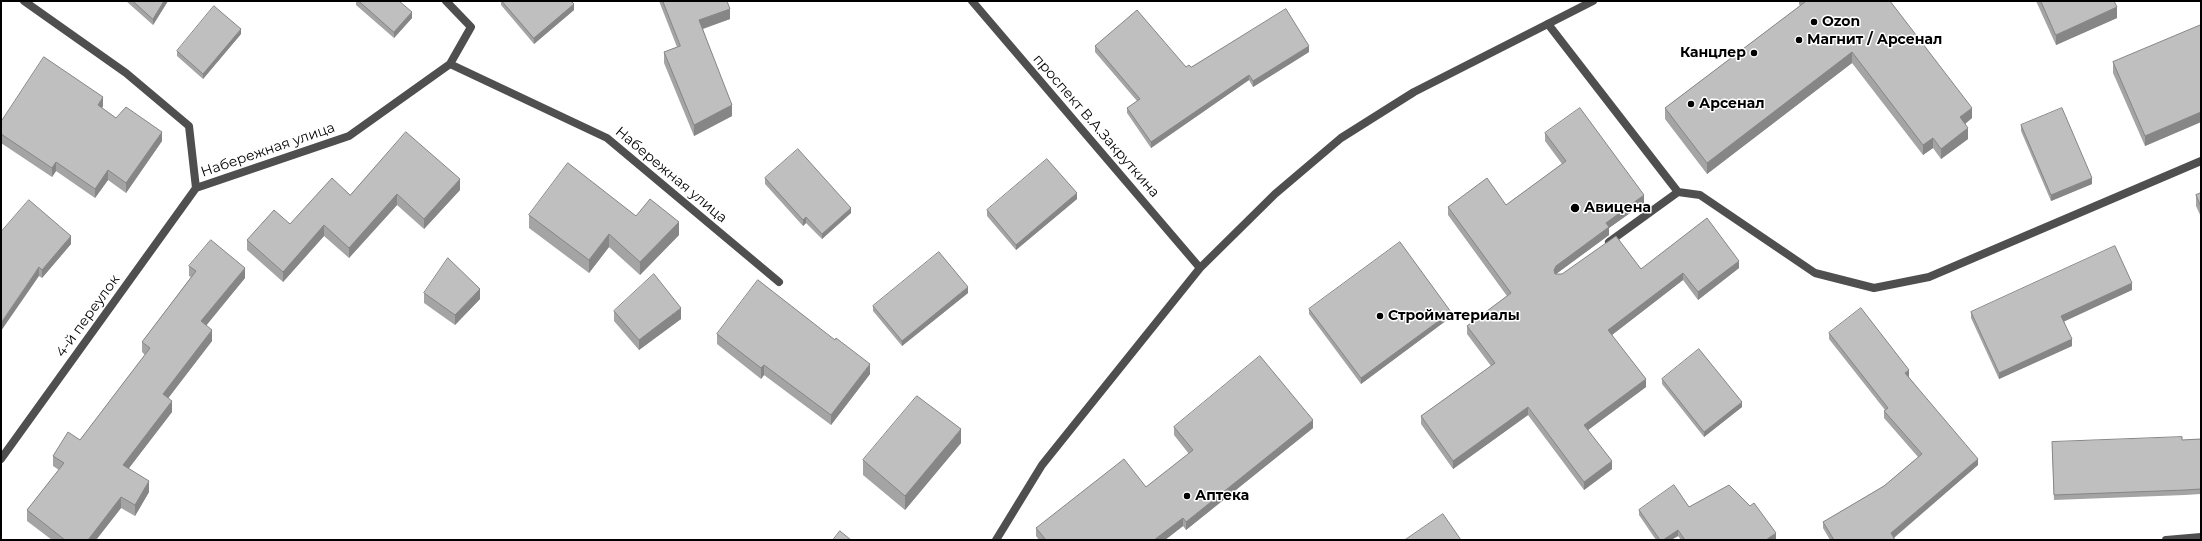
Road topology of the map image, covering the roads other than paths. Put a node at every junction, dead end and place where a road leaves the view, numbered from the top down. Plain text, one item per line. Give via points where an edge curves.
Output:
1 (24, 1) edge
2 (446, 1) edge
3 (972, 1) edge
4 (1592, 1) edge
5 (1548, 24) junction
6 (450, 64) junction
7 (2201, 161) edge
8 (196, 188) junction
9 (1678, 192) junction
10 (1603, 246) edge
11 (1200, 268) junction
12 (780, 282) dead end
13 (1, 459) edge
14 (2201, 538) edge
15 (996, 540) edge
16 (2166, 540) edge

1 - 8 street, Набережная улица via 126,73 189,126
2 - 6 street, Набережная улица via 471,27
3 - 11 street, проспект В.А.Закруткина
4 - 5 street
5 - 9 street
5 - 11 street via 1414,92 1341,138 1275,194
6 - 8 street, Набережная улица via 349,136
6 - 12 street, Набережная улица via 607,138
7 - 9 street via 1929,277 1874,288 1815,273 1700,194
8 - 13 street, 4-й переулок
9 - 10 street
11 - 15 street via 1042,465
14 - 16 street

